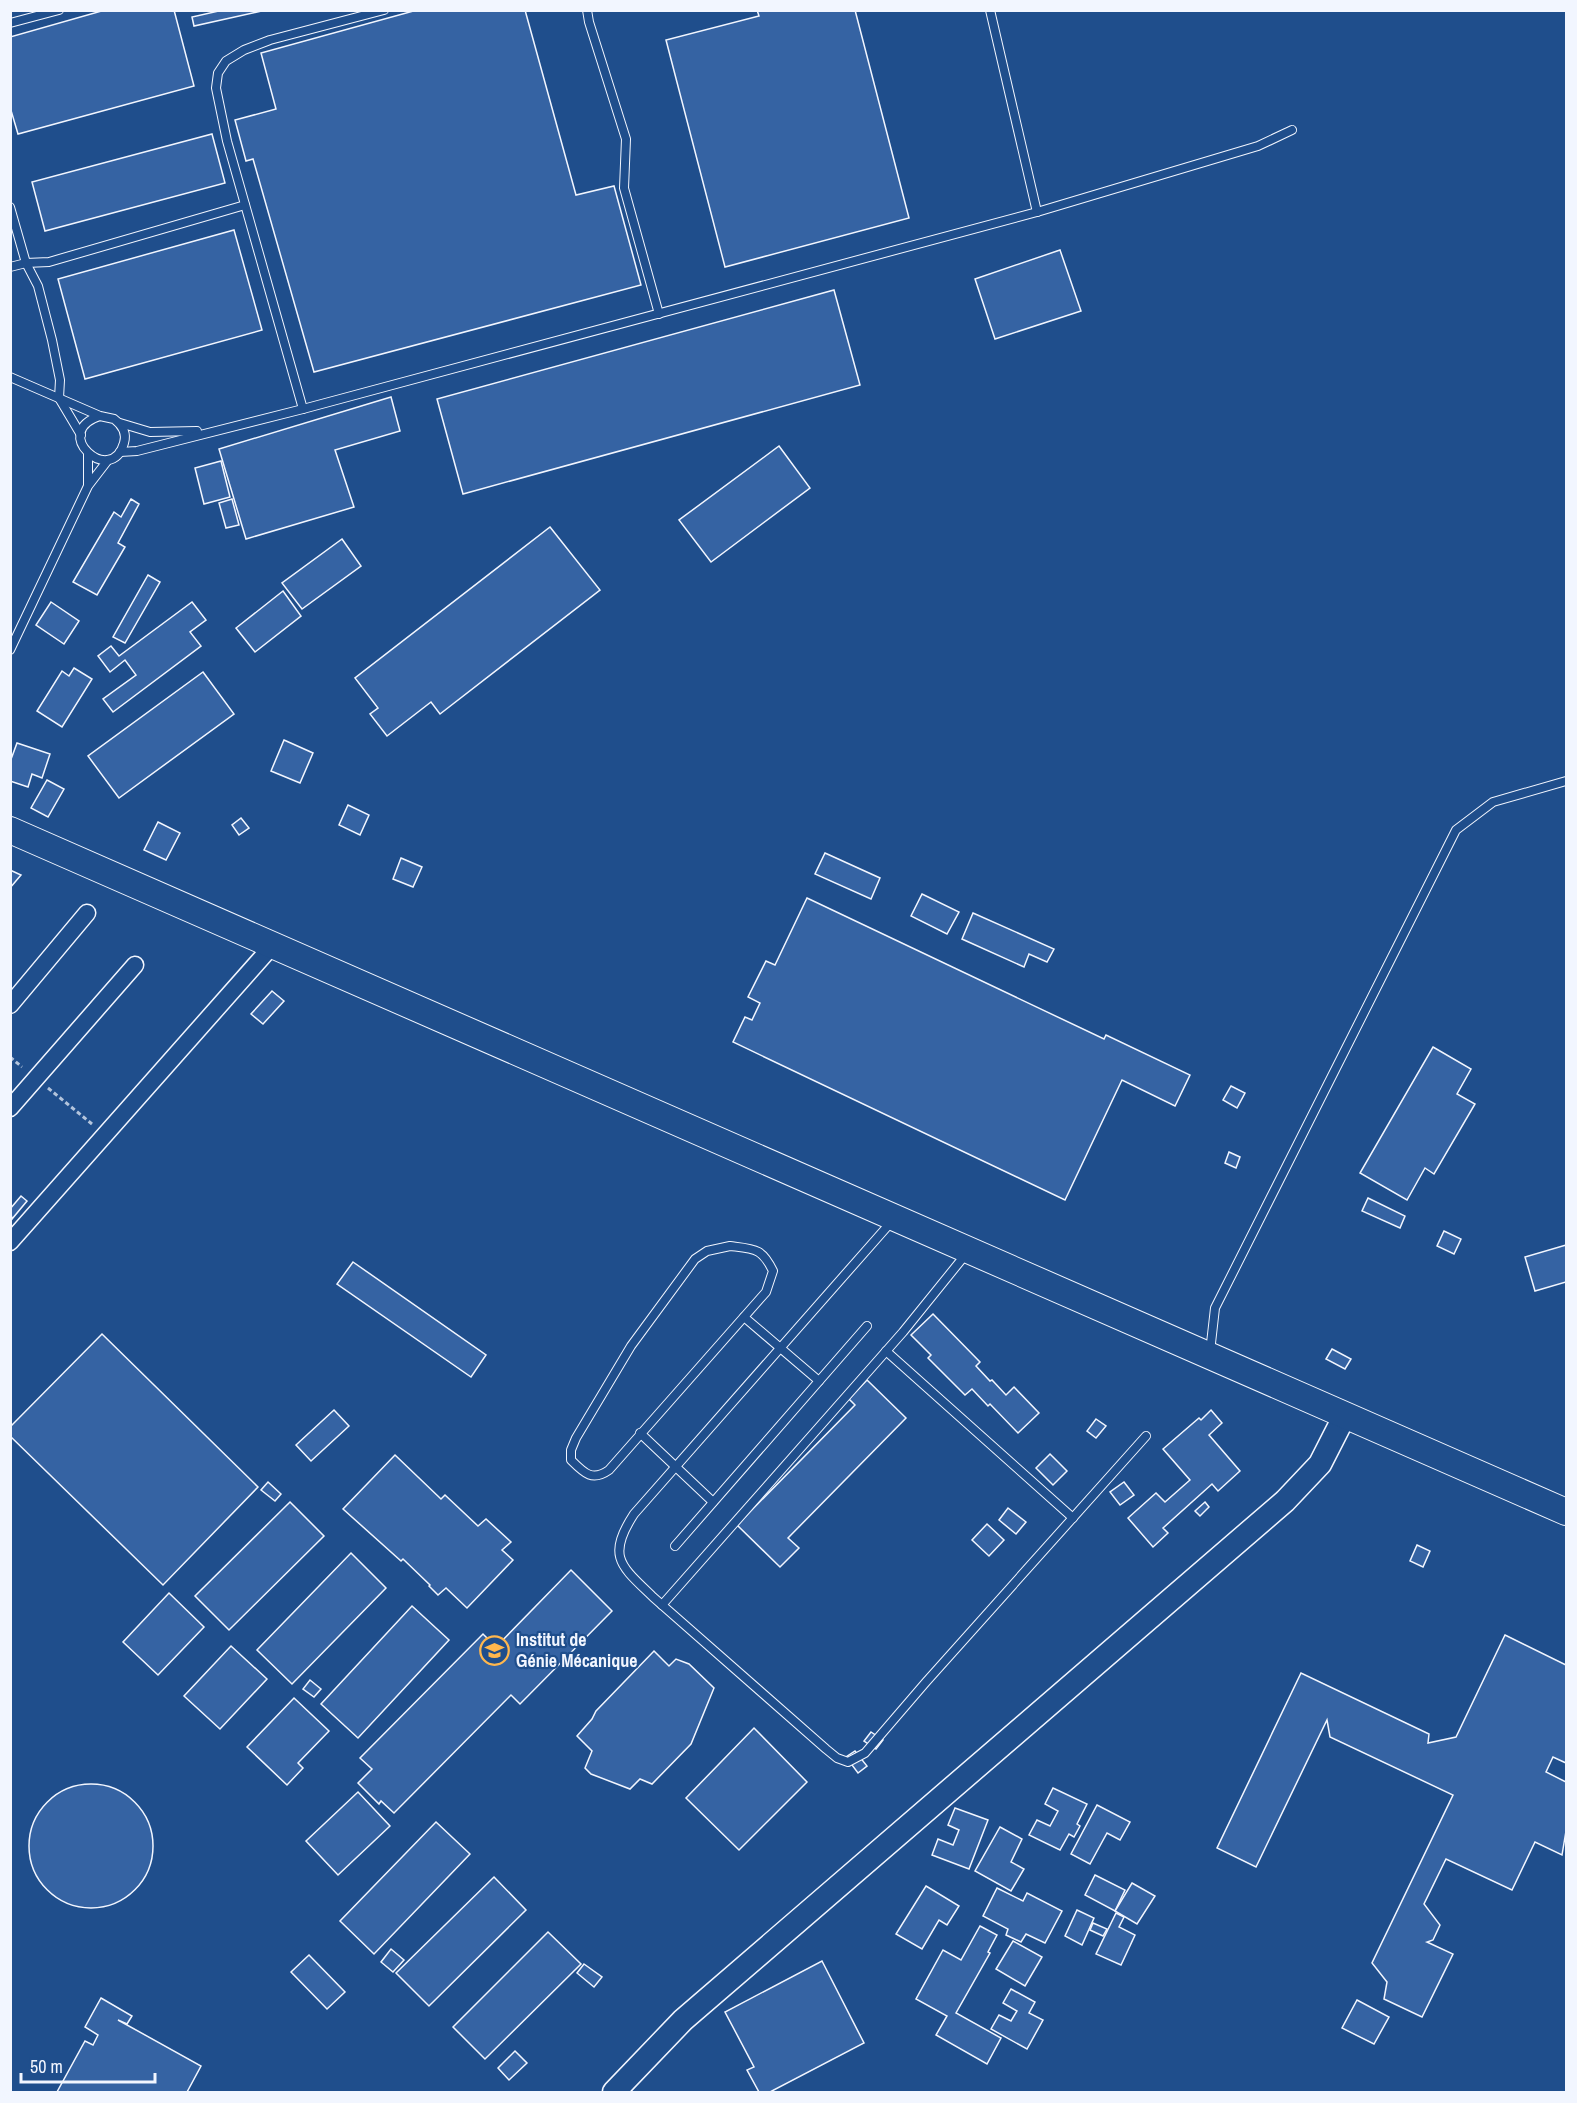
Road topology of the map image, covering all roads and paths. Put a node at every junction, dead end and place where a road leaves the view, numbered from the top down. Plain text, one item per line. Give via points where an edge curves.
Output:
1 (58, 10) edge
2 (384, 10) edge
3 (587, 10) edge
4 (990, 10) edge
5 (10, 23) edge
6 (1292, 130) dead end
7 (245, 205) junction
8 (10, 207) edge
9 (1037, 212) junction
10 (26, 263) junction
11 (10, 267) edge
12 (659, 314) junction
13 (10, 377) edge
14 (59, 398) junction
15 (303, 409) junction
16 (100, 416) junction
17 (120, 423) junction
18 (225, 429) junction
19 (81, 435) junction
20 (120, 452) junction
21 (88, 454) junction
22 (108, 460) junction
23 (88, 486) junction
24 (10, 650) edge
25 (1566, 781) edge
26 (10, 830) edge
27 (87, 913) dead end
28 (273, 945) junction
29 (135, 965) dead end
30 (10, 1005) edge
31 (10, 1057) edge
32 (36, 1078) junction
33 (10, 1108) edge
34 (105, 1135) junction
35 (895, 1218) junction
36 (12, 1238) edge
37 (969, 1250) junction
38 (744, 1317) junction
39 (867, 1326) dead end
40 (781, 1349) junction
41 (886, 1351) junction
42 (1209, 1356) junction
43 (819, 1381) junction
44 (1345, 1415) junction
45 (640, 1433) junction
46 (1146, 1436) dead end
47 (676, 1466) junction
48 (713, 1502) junction
49 (1566, 1512) edge
50 (1073, 1518) junction
51 (675, 1546) dead end
52 (662, 1605) junction
53 (614, 2092) edge

1 - 5 lane
2 - 7 lane via 270,40 226,61 218,73 216,88
3 - 12 lane via 626,139 624,188
4 - 9 lane
6 - 9 lane via 1258,146
7 - 10 lane via 49,262
7 - 15 lane
8 - 10 lane
9 - 12 lane
10 - 11 lane
10 - 14 lane via 38,286 52,340 60,380
12 - 15 lane
13 - 14 lane
14 - 16 lane
14 - 19 lane
15 - 18 lane
16 - 17 lane
16 - 19 lane via 86,423
17 - 18 lane via 157,433
17 - 20 lane via 125,437
18 - 20 lane
19 - 21 lane
20 - 22 lane
21 - 22 lane
21 - 23 lane
22 - 23 lane
23 - 24 lane
25 - 42 lane via 1493,802 1456,830 1215,1308
26 - 28 main road
27 - 30 street
28 - 34 street
28 - 35 main road
29 - 32 street
31 - 32 path
32 - 33 street
32 - 34 path
34 - 36 street
35 - 37 main road
35 - 40 lane
37 - 41 lane
37 - 42 main road
38 - 40 lane
38 - 45 lane
38 - 45 lane via 766,1292 773,1276 766,1256 755,1249 730,1246 707,1251 695,1259 631,1346 576,1438 571,1460 583,1472 601,1476
39 - 43 lane
40 - 43 lane
40 - 47 lane
41 - 50 lane
41 - 52 lane
42 - 44 main road
43 - 48 lane
44 - 49 main road
44 - 53 street via 1320,1464 1285,1501 683,2020
45 - 47 lane
46 - 50 lane
47 - 48 lane
47 - 52 lane via 623,1530 618,1551 627,1572
48 - 51 lane
50 - 52 lane via 865,1753 848,1762 826,1749

